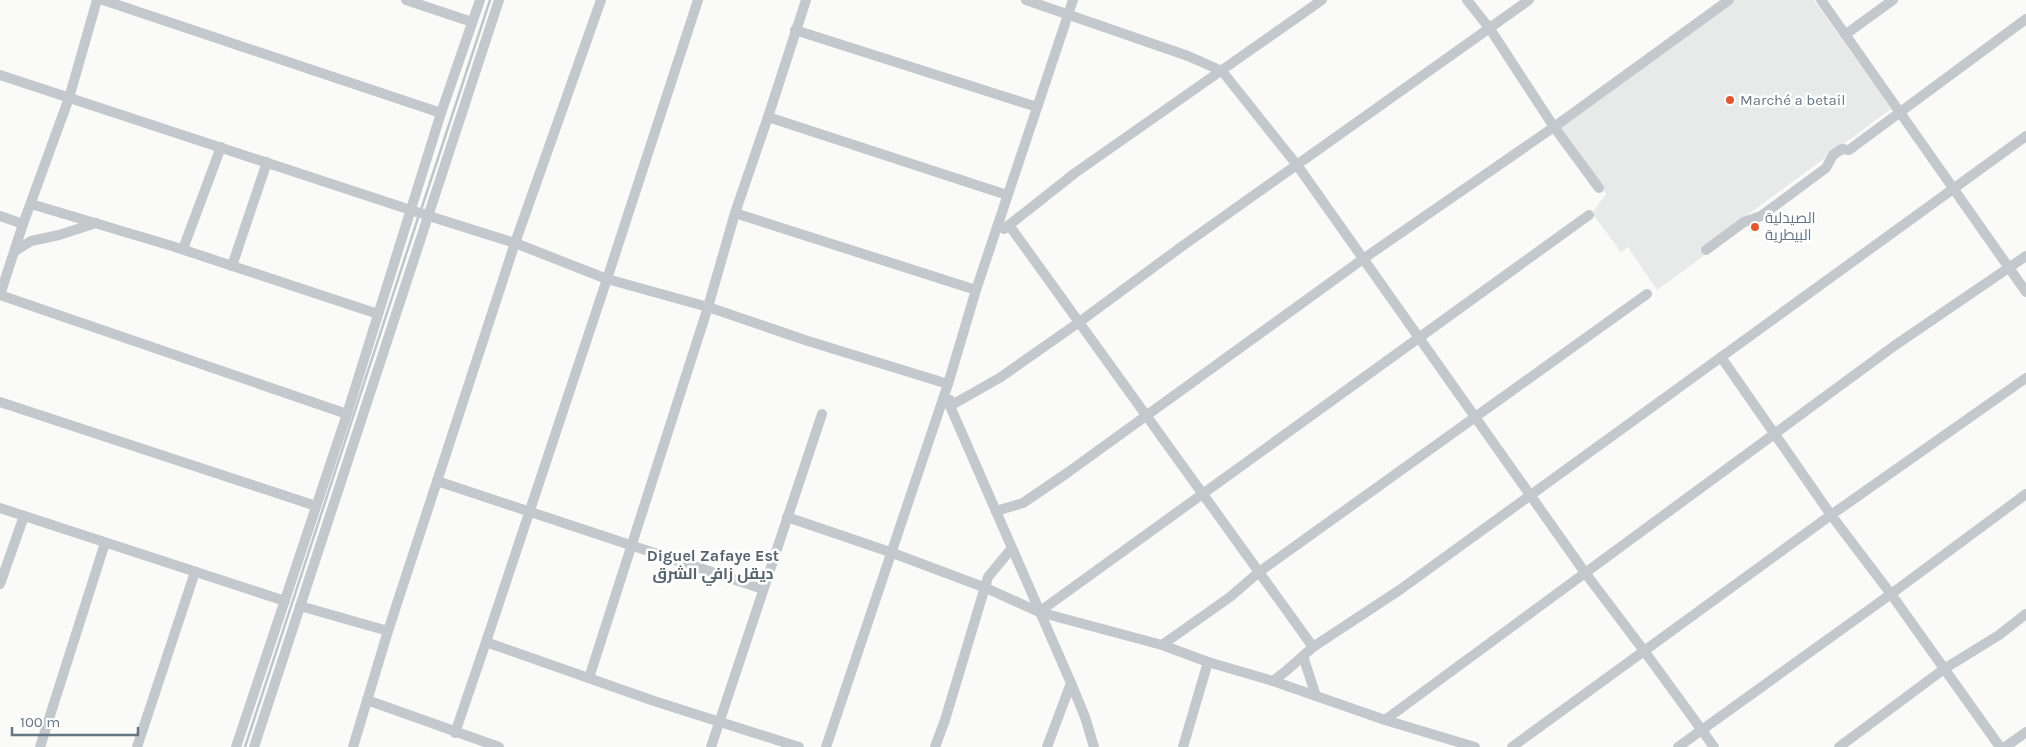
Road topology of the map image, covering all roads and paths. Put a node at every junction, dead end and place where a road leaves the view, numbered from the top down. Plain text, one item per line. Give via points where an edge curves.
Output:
1 (97, 0) edge
2 (103, 0) edge
3 (406, 0) edge
4 (480, 0) edge
5 (499, 0) edge
6 (601, 0) edge
7 (698, 0) edge
8 (806, 0) edge
9 (1026, 0) edge
10 (1073, 0) edge
11 (1322, 0) edge
12 (1467, 0) edge
13 (1529, 0) edge
14 (1729, 0) edge
15 (1821, 0) edge
16 (1893, 0) edge
17 (1068, 14) junction
18 (2026, 19) edge
19 (472, 22) junction
20 (1490, 29) junction
21 (795, 30) junction
22 (1846, 34) junction
23 (1222, 71) junction
24 (0, 75) edge
25 (69, 98) junction
26 (1037, 107) junction
27 (1900, 111) junction
28 (441, 113) junction
29 (768, 117) junction
30 (1554, 127) junction
31 (2026, 136) edge
32 (220, 147) junction
33 (267, 162) junction
34 (1298, 165) junction
35 (1599, 188) dead end
36 (1954, 189) junction
37 (1007, 195) junction
38 (31, 204) junction
39 (419, 213) junction
40 (735, 214) junction
41 (1589, 215) dead end
42 (0, 216) edge
43 (96, 223) junction
44 (23, 224) junction
45 (1008, 225) junction
46 (994, 237) junction
47 (515, 243) junction
48 (183, 249) junction
49 (1706, 250) dead end
50 (15, 251) junction
51 (2026, 256) edge
52 (1363, 259) junction
53 (232, 266) junction
54 (2010, 268) junction
55 (607, 279) junction
56 (976, 290) junction
57 (2026, 292) edge
58 (1647, 294) dead end
59 (0, 295) edge
60 (708, 307) junction
61 (378, 314) junction
62 (1078, 324) junction
63 (1420, 338) junction
64 (1721, 357) junction
65 (2026, 378) edge
66 (948, 384) junction
67 (0, 402) edge
68 (950, 406) junction
69 (346, 414) junction
70 (822, 414) dead end
71 (1147, 416) junction
72 (1476, 417) junction
73 (1774, 434) junction
74 (437, 481) junction
75 (1204, 493) junction
76 (2026, 494) edge
77 (1530, 495) junction
78 (316, 506) junction
79 (0, 508) edge
80 (996, 511) junction
81 (530, 512) junction
82 (1831, 515) junction
83 (24, 516) junction
84 (786, 517) junction
85 (105, 543) junction
86 (633, 546) junction
87 (1012, 548) junction
88 (890, 552) junction
89 (195, 572) junction
90 (1259, 572) junction
91 (1586, 574) junction
92 (0, 584) edge
93 (986, 588) junction
94 (763, 589) junction
95 (1891, 594) junction
96 (285, 601) junction
97 (300, 606) junction
98 (1039, 612) junction
99 (2026, 614) edge
100 (388, 631) junction
101 (486, 642) junction
102 (1162, 645) junction
103 (1314, 647) junction
104 (1645, 652) junction
105 (1303, 656) junction
106 (1208, 662) junction
107 (1944, 669) junction
108 (589, 678) junction
109 (1273, 680) junction
110 (1071, 683) junction
111 (1316, 696) junction
112 (367, 700) junction
113 (1385, 720) junction
114 (718, 722) junction
115 (1702, 729) junction
116 (455, 732) junction
117 (2026, 732) edge
118 (40, 747) edge
119 (137, 747) edge
120 (236, 747) edge
121 (254, 747) edge
122 (353, 747) edge
123 (499, 747) edge
124 (710, 747) edge
125 (799, 747) edge
126 (826, 747) edge
127 (935, 747) edge
128 (1047, 747) edge
129 (1094, 747) edge
130 (1183, 747) edge
131 (1475, 747) edge
132 (1512, 747) edge
133 (1678, 747) edge
134 (1714, 747) edge
135 (1840, 747) edge
136 (2000, 747) edge
137 (2005, 747) edge

1 - 25 street
2 - 28 street
3 - 19 street
4 - 19 street
5 - 39 street
6 - 47 street
7 - 55 street
8 - 21 street
9 - 17 street
10 - 17 street
11 - 23 street
12 - 20 street
13 - 20 street
14 - 30 street
15 - 22 street
16 - 22 street
17 - 23 street
17 - 26 street
18 - 27 street
19 - 28 street
20 - 30 street
20 - 34 street
21 - 26 street
21 - 29 street
22 - 27 street
23 - 34 street
23 - 45 street via 1075,173
24 - 25 street
25 - 32 street
25 - 38 street
26 - 37 street
27 - 36 street
27 - 49 street via 1849,150 1842,149 1833,155 1826,168 1761,216 1744,222
28 - 39 street
29 - 37 street
29 - 40 street
30 - 35 street
30 - 52 street
31 - 36 street
32 - 33 street
32 - 48 street
33 - 39 street
33 - 53 street
34 - 52 street
34 - 62 street
36 - 54 street
36 - 64 street
37 - 46 street
38 - 43 street
38 - 44 street
39 - 47 street
39 - 61 street
39 - 97 street
40 - 56 street
40 - 60 street
41 - 63 street
42 - 44 street
43 - 48 street
43 - 50 street via 31,241
44 - 50 street
45 - 46 street
45 - 62 street
46 - 56 street
47 - 55 street
47 - 74 street
48 - 53 street
50 - 59 street
51 - 54 street
52 - 63 street
52 - 71 street
53 - 61 street
54 - 57 street
54 - 73 street via 1894,346
55 - 60 street
55 - 81 street
56 - 66 street
58 - 72 street
59 - 69 street
60 - 66 street
60 - 86 street
61 - 69 street
62 - 68 street via 1001,377
62 - 71 street
63 - 72 street
63 - 75 street
64 - 73 street
64 - 77 street
65 - 82 street
66 - 68 street
66 - 88 street
67 - 78 street
68 - 80 street
69 - 78 street
70 - 84 street
71 - 75 street
71 - 80 street via 1023,503
72 - 77 street
72 - 90 street
73 - 82 street
73 - 91 street
74 - 81 street
74 - 100 street
75 - 90 street
75 - 98 street
76 - 95 street
77 - 91 street
77 - 103 street via 1401,589
78 - 96 street
79 - 83 street
80 - 87 street
81 - 86 street
81 - 101 street
82 - 95 street
82 - 104 street
83 - 85 street
83 - 92 street
84 - 88 street
84 - 94 street
85 - 89 street
85 - 118 street
86 - 94 street
86 - 108 street
87 - 93 street via 988,577
87 - 98 street
88 - 93 street
88 - 126 street
89 - 96 street
89 - 119 street
90 - 102 street via 1230,597
90 - 103 street
91 - 104 street
91 - 113 street
93 - 98 street
93 - 127 street
94 - 114 street
95 - 107 street
95 - 115 street
96 - 120 street
97 - 100 street
97 - 121 street
98 - 102 street
98 - 110 street
99 - 107 street
100 - 112 street
101 - 108 street
101 - 116 street
102 - 106 street
103 - 105 street
104 - 115 street
104 - 132 street
105 - 109 street
105 - 111 street
106 - 109 street
106 - 130 street
107 - 135 street
107 - 136 street
108 - 114 street
109 - 111 street
110 - 128 street
110 - 129 street
111 - 113 street
112 - 116 street
112 - 122 street
113 - 131 street
114 - 124 street
114 - 125 street
115 - 133 street
115 - 134 street
116 - 123 street
117 - 137 street

